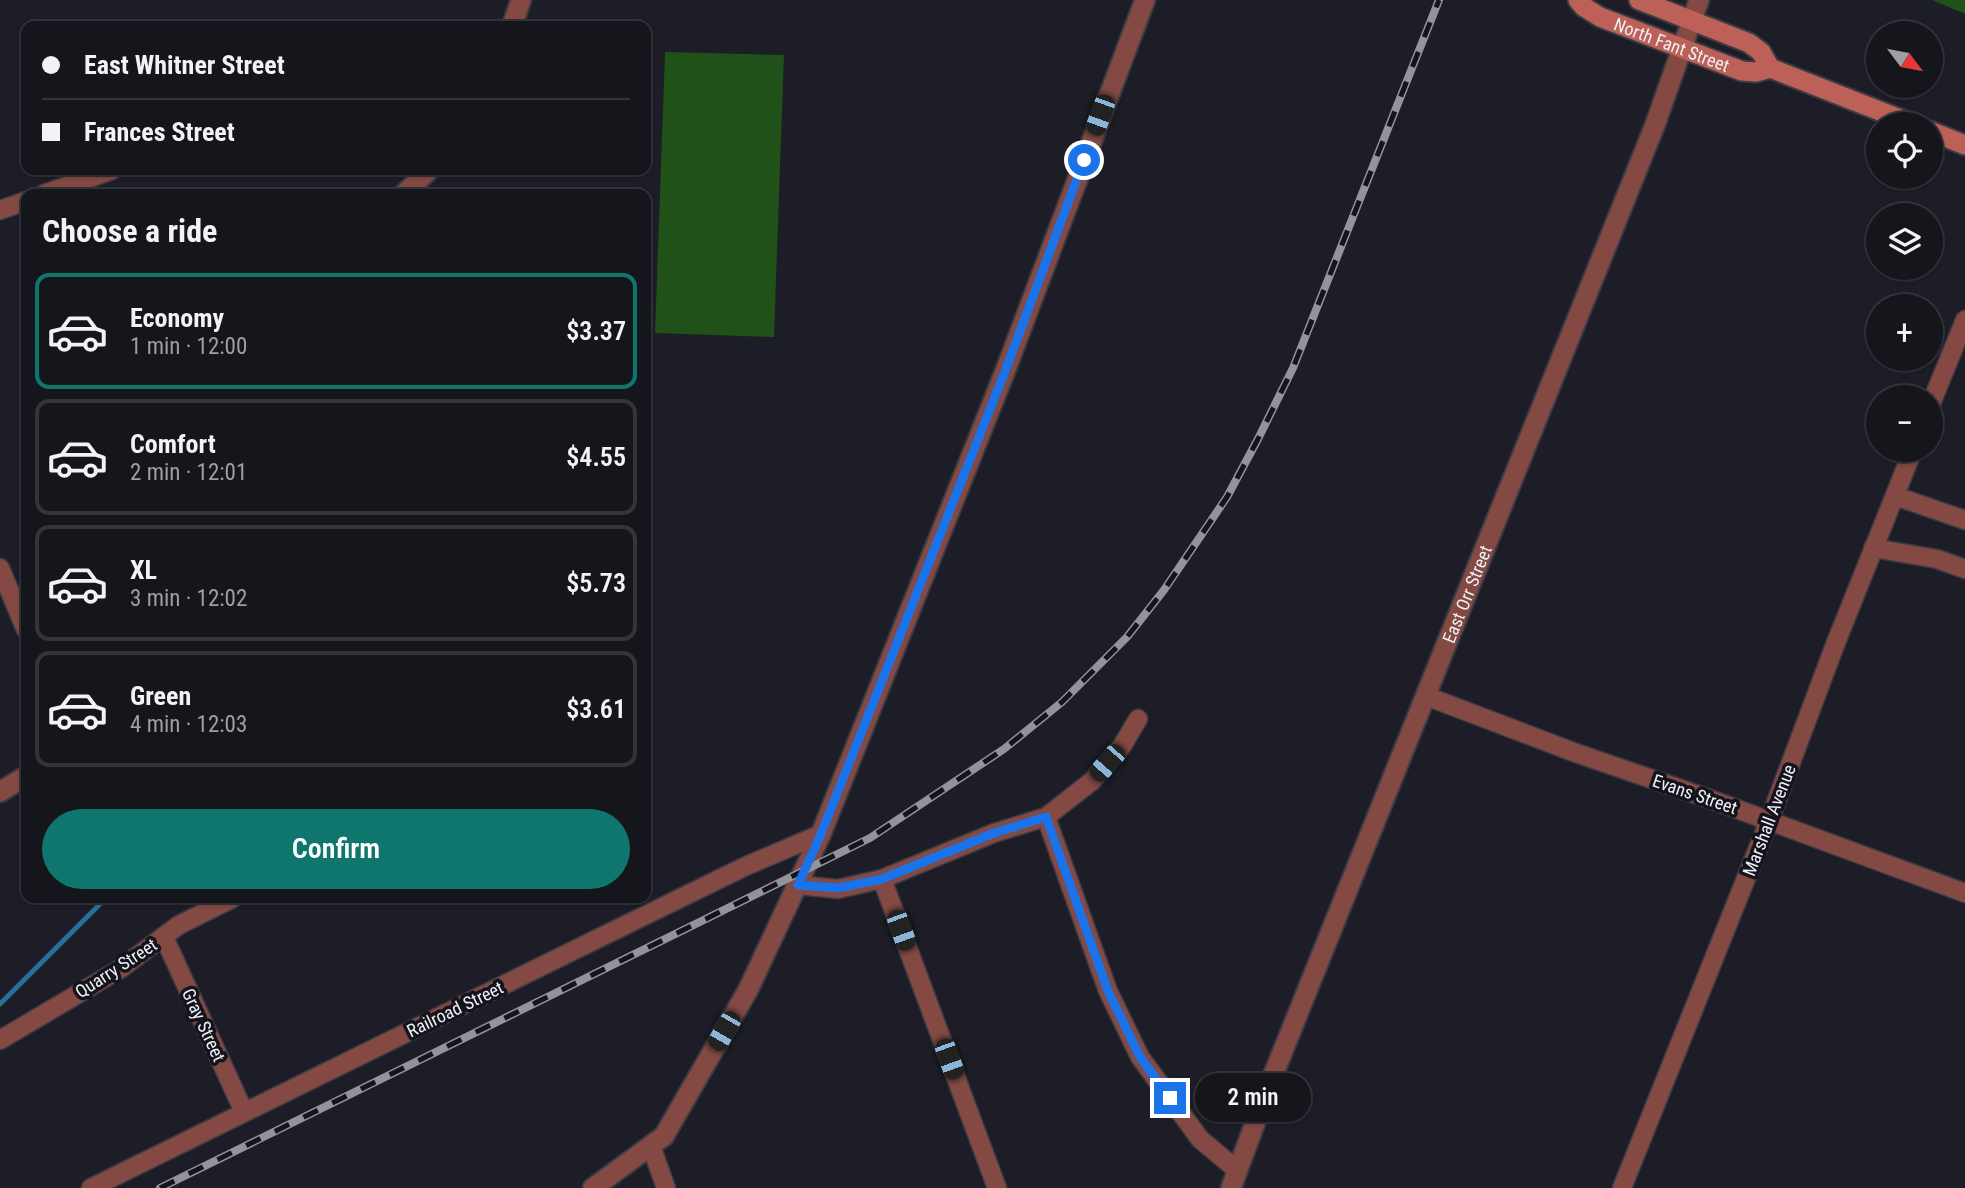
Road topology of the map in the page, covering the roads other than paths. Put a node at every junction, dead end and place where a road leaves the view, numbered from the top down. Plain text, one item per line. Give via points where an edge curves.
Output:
1 (521, 0) edge
2 (1144, 0) edge
3 (1578, 0) edge
4 (1639, 0) edge
5 (1699, 0) edge
6 (514, 21) edge
7 (1693, 21) junction
8 (1684, 48) junction
9 (1770, 68) junction
10 (1882, 112) edge
11 (1943, 136) edge
12 (1965, 145) edge
13 (98, 175) edge
14 (424, 175) edge
15 (60, 189) edge
16 (409, 189) edge
17 (21, 203) edge
18 (0, 210) edge
19 (1965, 320) edge
20 (1939, 385) edge
21 (1908, 462) edge
22 (1895, 496) junction
23 (1965, 520) edge
24 (1873, 548) junction
25 (0, 568) edge
26 (1965, 569) edge
27 (21, 618) edge
28 (1426, 696) junction
29 (1138, 719) dead end
30 (21, 779) edge
31 (0, 792) edge
32 (1046, 817) junction
33 (1769, 821) junction
34 (821, 834) junction
35 (882, 879) junction
36 (798, 885) junction
37 (1965, 893) edge
38 (223, 903) edge
39 (164, 937) junction
40 (0, 1040) edge
41 (244, 1112) junction
42 (651, 1146) junction
43 (1230, 1183) edge
44 (91, 1188) edge
45 (593, 1188) edge
46 (666, 1188) edge
47 (997, 1188) edge
48 (1622, 1188) edge

1 - 6 street
2 - 34 street via 1006,369
3 - 8 main road, North Fant Street via 1600,17
4 - 7 main road, North Fant Street
5 - 7 street, East Orr Street
7 - 8 street, East Orr Street
7 - 9 main road, North Fant Street via 1749,43
8 - 9 main road, North Fant Street via 1742,71
8 - 28 street, East Orr Street
9 - 10 main road, North Fant Street
11 - 12 main road
13 - 15 street
14 - 16 street
17 - 18 street
19 - 20 street
21 - 22 street, Marshall Avenue
22 - 23 street
22 - 24 street, Marshall Avenue
24 - 26 street via 1937,559
24 - 33 street, Marshall Avenue
25 - 27 street
28 - 33 street, Evans Street
28 - 43 street, East Orr Street
29 - 32 street via 1092,780
30 - 31 street
32 - 35 street
32 - 43 street via 1108,991 1140,1057
33 - 37 street, Evans Street
33 - 48 street, Marshall Avenue
34 - 36 street
34 - 41 street, Railroad Street via 746,866
35 - 36 street via 838,888
35 - 47 street
36 - 42 street via 748,990 664,1136
38 - 39 street, Quarry Street
39 - 40 street, Quarry Street via 120,969
39 - 41 street, Gray Street
41 - 44 street, Railroad Street
42 - 45 street
42 - 46 street

